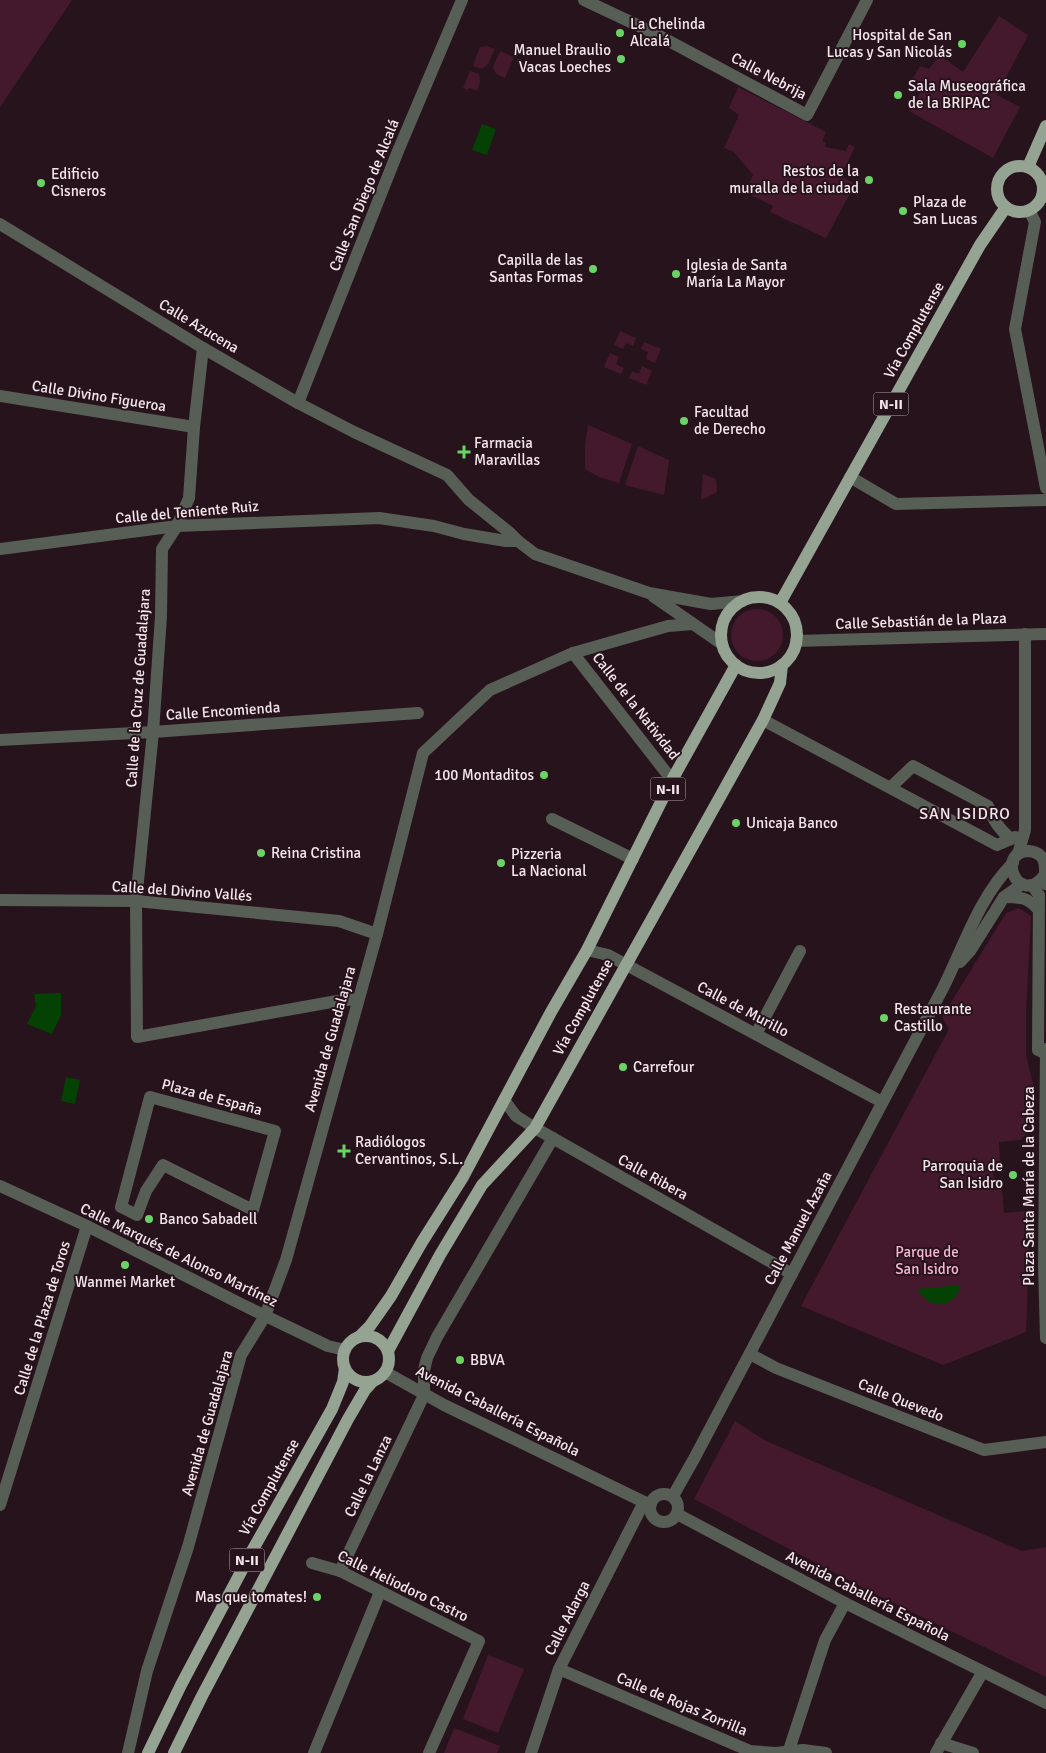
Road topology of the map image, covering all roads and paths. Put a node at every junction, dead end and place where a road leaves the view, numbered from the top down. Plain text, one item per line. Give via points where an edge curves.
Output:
1 (462, 0) edge
2 (584, 0) edge
3 (867, 0) edge
4 (1046, 126) edge
5 (1028, 167) junction
6 (1045, 189) edge
7 (1006, 207) junction
8 (1029, 210) junction
9 (0, 224) edge
10 (203, 348) junction
11 (0, 396) edge
12 (298, 402) junction
13 (194, 427) junction
14 (1044, 471) edge
15 (850, 477) junction
16 (1046, 488) edge
17 (1046, 500) edge
18 (177, 526) junction
19 (518, 541) junction
20 (0, 549) edge
21 (649, 593) junction
22 (743, 601) junction
23 (780, 603) junction
24 (693, 624) junction
25 (1025, 634) junction
26 (1046, 634) edge
27 (796, 640) junction
28 (722, 644) junction
29 (573, 653) junction
30 (736, 665) junction
31 (782, 666) junction
32 (418, 713) dead end
33 (763, 720) junction
34 (153, 732) junction
35 (0, 740) edge
36 (672, 780) junction
37 (891, 787) junction
38 (552, 819) dead end
39 (1025, 830) junction
40 (1011, 839) junction
41 (633, 858) junction
42 (1015, 859) junction
43 (1045, 870) edge
44 (1027, 884) junction
45 (1004, 897) junction
46 (0, 900) edge
47 (136, 901) junction
48 (1039, 910) junction
49 (377, 934) junction
50 (587, 950) junction
51 (800, 951) dead end
52 (625, 964) junction
53 (950, 974) junction
54 (358, 998) junction
55 (756, 1034) junction
56 (1046, 1049) edge
57 (1046, 1054) edge
58 (504, 1100) junction
59 (882, 1102) junction
60 (535, 1128) junction
61 (275, 1131) joint
62 (552, 1138) junction
63 (0, 1186) edge
64 (87, 1226) junction
65 (792, 1274) junction
66 (265, 1316) junction
67 (1045, 1318) edge
68 (360, 1336) junction
69 (1046, 1338) edge
70 (344, 1350) junction
71 (388, 1351) junction
72 (750, 1354) junction
73 (345, 1368) junction
74 (385, 1372) junction
75 (373, 1381) junction
76 (424, 1395) junction
77 (1046, 1442) edge
78 (673, 1496) junction
79 (1, 1500) edge
80 (647, 1503) junction
81 (677, 1514) junction
82 (312, 1563) dead end
83 (340, 1571) junction
84 (380, 1592) junction
85 (845, 1604) junction
86 (559, 1669) junction
87 (982, 1673) junction
88 (1046, 1704) edge
89 (939, 1748) edge
90 (788, 1752) edge
91 (128, 1753) edge
92 (148, 1753) edge
93 (174, 1753) edge
94 (314, 1753) edge
95 (429, 1753) edge
96 (531, 1753) edge
97 (826, 1753) edge
98 (973, 1753) edge

1 - 12 street, Calle San Diego de Alcalá
2 - 3 street, Calle Nebrija via 654,33 807,115
4 - 5 main road
5 - 6 main road via 1036,172
5 - 7 main road via 1012,167 1000,178 998,194
6 - 8 main road via 1036,205
7 - 8 main road via 1021,212
7 - 15 main road, Vía Complutense / N-II via 980,245
8 - 14 street via 1035,222 1014,329
9 - 10 street, Calle Azucena
10 - 12 street, Calle Azucena
10 - 13 street, Calle de la Cruz de Guadalajara
11 - 13 street, Calle Divino Figueroa
12 - 19 street, Calle Azucena via 447,475 469,500
13 - 18 street, Calle de la Cruz de Guadalajara via 189,498
14 - 16 street
15 - 17 street via 896,504
15 - 23 main road, Vía Complutense / N-II
18 - 19 street, Calle del Teniente Ruiz via 378,518
18 - 20 street, Calle del Teniente Ruiz
18 - 34 street, Calle de la Cruz de Guadalajara via 162,549
19 - 21 street via 535,554
21 - 22 street via 711,604
21 - 24 street
22 - 23 main road via 755,597
22 - 28 main road via 732,608 725,619
23 - 27 main road via 795,622
24 - 28 street
24 - 29 street via 668,626
25 - 26 street, Calle Sebastián de la Plaza
25 - 27 street, Calle Sebastián de la Plaza
25 - 39 street
27 - 31 main road via 790,657
28 - 30 main road
29 - 36 street, Calle de la Natividad
29 - 49 street, Avenida de Guadalajara via 490,690 423,753
30 - 31 main road via 759,673
30 - 36 main road, Vía Complutense / N-II
31 - 33 main road, Vía Complutense via 780,683
32 - 34 street, Calle Encomienda
33 - 37 street
33 - 52 main road, Vía Complutense
34 - 35 street, Calle Encomienda
34 - 47 street, Calle de la Cruz de Guadalajara
36 - 41 main road, Vía Complutense / N-II
37 - 40 street via 997,844
37 - 40 street via 913,766 988,806 994,823
38 - 41 street
39 - 40 street
39 - 42 street
41 - 50 main road, Vía Complutense / N-II
42 - 43 street via 1028,851 1033,852 1041,857
42 - 44 street via 1014,877
42 - 53 street, Calle Manuel Azaña via 1000,876 969,930
43 - 44 street via 1037,883
44 - 45 street, Calle Manuel Azaña
44 - 48 street via 1039,895
45 - 48 street via 1022,897
45 - 53 street, Calle Manuel Azaña via 970,951
46 - 47 street, Calle del Divino Vallés
47 - 49 street, Calle del Divino Vallés via 339,921
47 - 54 street, Calle de la Cruz de Guadalajara via 137,1037
48 - 57 street via 1038,1050
49 - 54 street, Avenida de Guadalajara
50 - 52 street, Calle de Murillo
50 - 58 main road, Vía Complutense / N-II
51 - 55 street
52 - 55 street, Calle de Murillo
52 - 60 main road, Vía Complutense
53 - 59 street, Calle Manuel Azaña
54 - 66 street, Avenida de Guadalajara via 286,1260
55 - 59 street, Calle de Murillo
56 - 57 street, Plaza Santa María de la Cabeza
57 - 67 street, Plaza Santa María de la Cabeza
58 - 60 street, Calle Ribera via 516,1116
58 - 68 main road, Vía Complutense / N-II via 463,1177 391,1296
59 - 65 street, Calle Manuel Azaña
60 - 62 street, Calle Ribera
60 - 71 main road, Vía Complutense via 482,1185
61 - 61 street, Plaza de España via 253,1210 163,1165 146,1191 137,1215 121,1206 150,1098
62 - 65 street, Calle Ribera
62 - 76 street via 437,1337 424,1370
63 - 64 street, Calle Marqués de Alonso Martínez
64 - 66 street, Calle Marqués de Alonso Martínez
64 - 79 street, Calle de la Plaza de Toros
65 - 72 street, Calle Manuel Azaña
66 - 70 street, Calle Marqués de Alonso Martínez via 328,1346
66 - 91 street, Avenida de Guadalajara via 241,1355 188,1547 146,1672
67 - 69 street, Plaza Santa María de la Cabeza
68 - 70 main road
68 - 71 main road via 380,1340
70 - 73 main road
71 - 74 main road
72 - 77 street, Calle Quevedo via 776,1368 984,1450
72 - 78 street, Calle Manuel Azaña
73 - 75 main road via 360,1381
73 - 92 main road, Vía Complutense / N-II via 332,1409 247,1559
74 - 75 main road
74 - 76 street, Avenida Caballería Española
75 - 93 main road via 364,1390 348,1419
76 - 80 street, Avenida Caballería Española
76 - 83 street, Calle la Lanza
78 - 80 street via 656,1496
78 - 81 street via 677,1501
80 - 81 street via 653,1517 659,1521 666,1522
80 - 86 street, Calle Adarga
81 - 85 street, Avenida Caballería Española
82 - 83 street, Calle Heliodoro Castro
83 - 84 street, Calle Heliodoro Castro
84 - 94 street
84 - 95 street, Calle Heliodoro Castro via 479,1641
85 - 87 street, Avenida Caballería Española
85 - 90 street via 825,1640
86 - 90 street, Calle de Rojas Zorrilla via 750,1751
86 - 96 street, Calle Adarga
87 - 88 street, Avenida Caballería Española
87 - 89 street
89 - 98 street
90 - 97 street, Calle de Rojas Zorrilla

